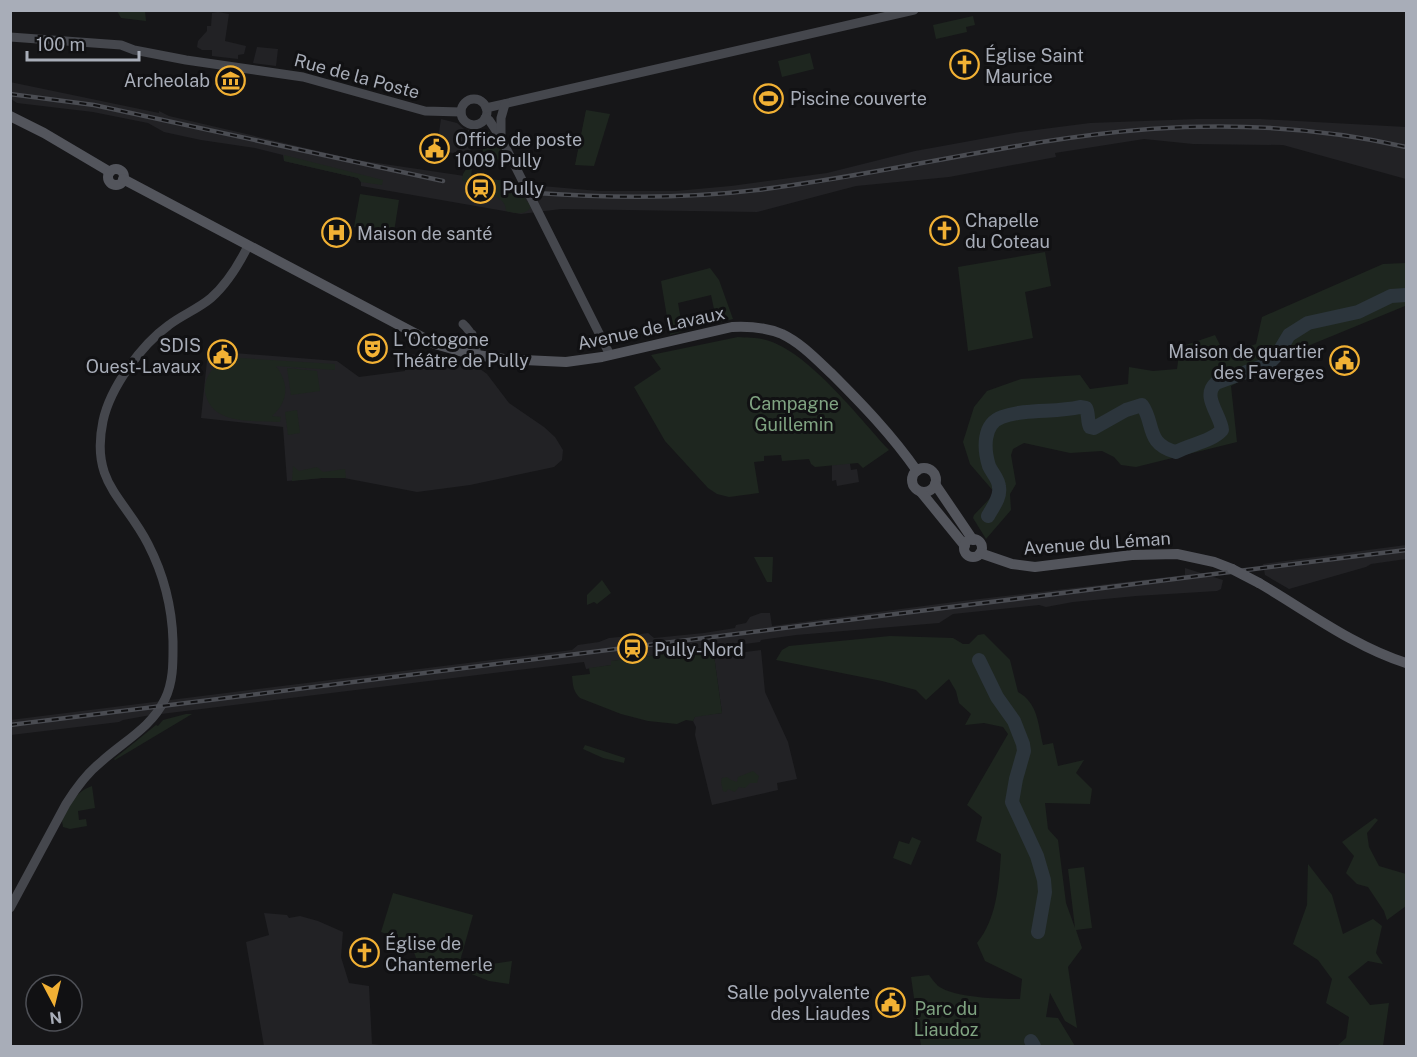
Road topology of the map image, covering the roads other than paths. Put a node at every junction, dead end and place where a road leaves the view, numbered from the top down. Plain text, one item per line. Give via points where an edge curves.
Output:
1 (914, 10) edge
2 (888, 14) edge
3 (10, 37) edge
4 (505, 104) junction
5 (10, 108) edge
6 (461, 112) junction
7 (486, 113) junction
8 (10, 117) edge
9 (44, 133) junction
10 (501, 138) junction
11 (248, 246) junction
12 (464, 324) dead end
13 (472, 334) junction
14 (459, 351) junction
15 (610, 355) junction
16 (477, 356) junction
17 (916, 471) junction
18 (935, 484) junction
19 (921, 492) junction
20 (969, 543) junction
21 (1407, 663) edge
22 (10, 908) edge

1 - 2 street
2 - 4 street
3 - 6 street, Rue de la Poste via 122,45 186,60 303,77 409,107
4 - 7 street
4 - 10 street
5 - 9 main road, Avenue de Lavaux
6 - 7 street via 471,124 479,124
6 - 7 street via 471,99 479,100
7 - 10 street
8 - 9 main road, Avenue de Lavaux
9 - 11 main road, Avenue de Lavaux via 110,172 112,183 119,184 123,179
10 - 15 street
11 - 14 main road, Avenue de Lavaux via 435,344
11 - 22 street via 212,297 164,328 142,351 107,406 102,423 101,458 105,478 148,543 166,589 173,632 171,682 166,697 145,728 94,767 71,796
12 - 13 street
13 - 14 street
13 - 16 street
14 - 16 main road, Avenue de Lavaux
15 - 16 main road, Avenue de Lavaux via 566,362
15 - 17 main road, Avenue de Lavaux via 732,327 771,330 801,346 835,378 894,440
17 - 18 main road via 930,470 935,475
17 - 19 main road via 912,481
18 - 19 main road via 931,490
18 - 20 main road
19 - 20 main road
20 - 21 main road, Avenue du Léman, bridge via 981,545 980,554 1035,567 1132,555 1193,556 1232,569 1346,636

